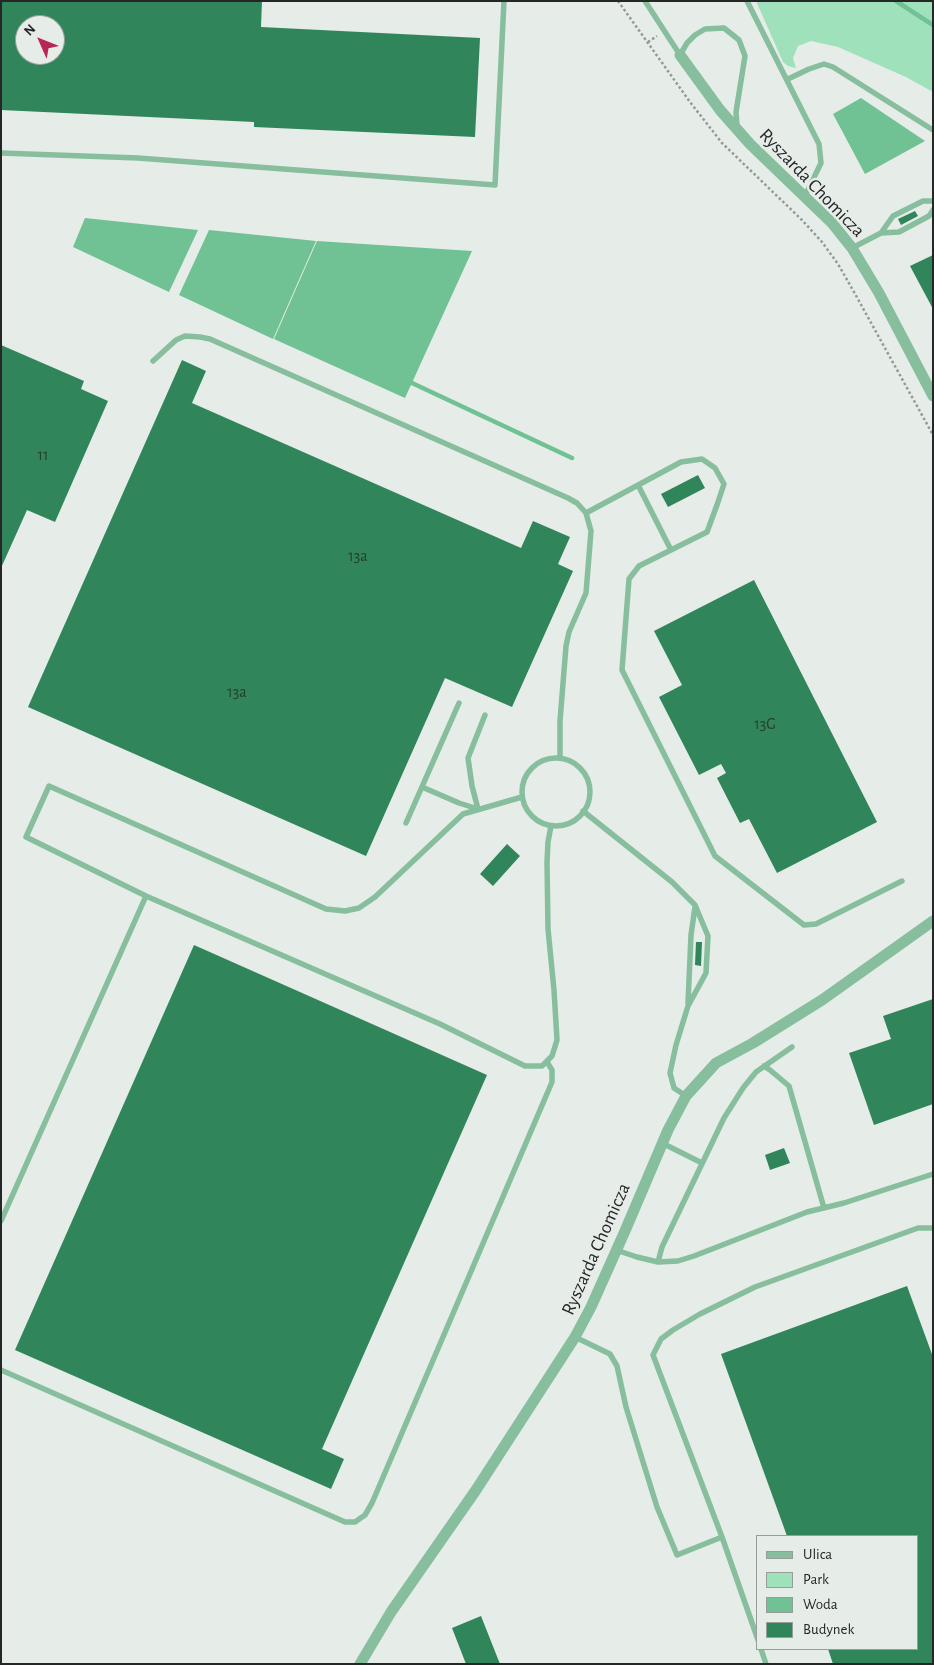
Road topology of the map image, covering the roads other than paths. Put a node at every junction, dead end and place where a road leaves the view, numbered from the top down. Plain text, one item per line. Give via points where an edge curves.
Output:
1 (504, 1) edge
2 (645, 1) edge
3 (748, 1) edge
4 (680, 55) junction
5 (788, 79) junction
6 (738, 130) junction
7 (933, 130) edge
8 (1, 153) edge
9 (805, 196) junction
10 (933, 201) edge
11 (933, 210) edge
12 (881, 233) junction
13 (852, 248) junction
14 (153, 361) dead end
15 (933, 396) edge
16 (638, 484) junction
17 (586, 513) junction
18 (671, 550) junction
19 (459, 703) dead end
20 (485, 714) dead end
21 (560, 757) junction
22 (422, 787) junction
23 (522, 797) junction
24 (478, 809) junction
25 (583, 811) junction
26 (406, 823) dead end
27 (551, 826) junction
28 (902, 881) dead end
29 (146, 896) junction
30 (695, 905) junction
31 (933, 921) edge
32 (688, 1006) junction
33 (792, 1047) dead end
34 (547, 1062) junction
35 (764, 1066) junction
36 (686, 1096) junction
37 (662, 1143) junction
38 (702, 1163) junction
39 (933, 1174) edge
40 (824, 1208) junction
41 (1, 1221) edge
42 (933, 1228) edge
43 (616, 1250) junction
44 (658, 1262) junction
45 (575, 1337) junction
46 (1, 1370) edge
47 (722, 1538) junction
48 (756, 1634) edge
49 (761, 1650) edge
50 (360, 1664) edge
51 (766, 1664) edge

1 - 8 lane via 495,185 138,158
2 - 4 lane
3 - 5 lane
4 - 6 street, Ryszarda Chomicza
4 - 6 lane via 691,39 705,29 724,28 739,40 745,56 736,112
5 - 7 lane via 818,65 833,67
5 - 9 lane via 819,144 821,163
6 - 9 street, Ryszarda Chomicza
9 - 13 street, Ryszarda Chomicza
10 - 12 lane via 923,201 893,216
11 - 12 lane via 929,216 899,232
12 - 13 lane
13 - 15 street, Ryszarda Chomicza
14 - 17 lane via 176,340 200,336 568,498
16 - 17 lane
16 - 18 lane
16 - 18 lane via 681,462 702,458 714,468 724,484 707,532
17 - 21 lane via 591,531 586,593 566,646
18 - 28 lane via 639,566 629,579 622,670 716,856 804,925 816,924
19 - 22 lane
20 - 24 lane via 468,758
21 - 23 lane via 542,760 533,767 522,786
21 - 25 lane via 575,764 588,781 590,792
22 - 24 lane
22 - 26 lane
23 - 24 lane
23 - 27 lane via 533,817
24 - 29 lane via 463,814 375,897 359,908 345,911 326,909 49,786 26,837
25 - 27 lane via 564,825
25 - 30 lane via 672,882
27 - 34 lane via 547,862 548,929 556,1040
29 - 34 lane via 440,1024 525,1066 542,1066
29 - 41 lane
30 - 32 lane
30 - 32 lane via 708,936 706,973
31 - 36 street, Ryszarda Chomicza via 822,1000 716,1063
32 - 36 lane via 670,1073 674,1088
33 - 35 lane
34 - 46 lane via 552,1070 552,1082 372,1503 365,1515 355,1522 345,1522
35 - 38 lane via 743,1088
35 - 40 lane via 789,1086
36 - 37 street, Ryszarda Chomicza
37 - 38 lane
37 - 43 street, Ryszarda Chomicza
38 - 44 lane
39 - 40 lane
40 - 44 lane via 694,1256
42 - 47 lane via 918,1228 755,1287 700,1314 661,1339 653,1355
43 - 44 lane
43 - 45 street, Ryszarda Chomicza
45 - 47 lane via 610,1354 617,1366 654,1498 677,1555
45 - 50 street, Ryszarda Chomicza via 480,1484 391,1612
47 - 48 lane
49 - 51 lane

